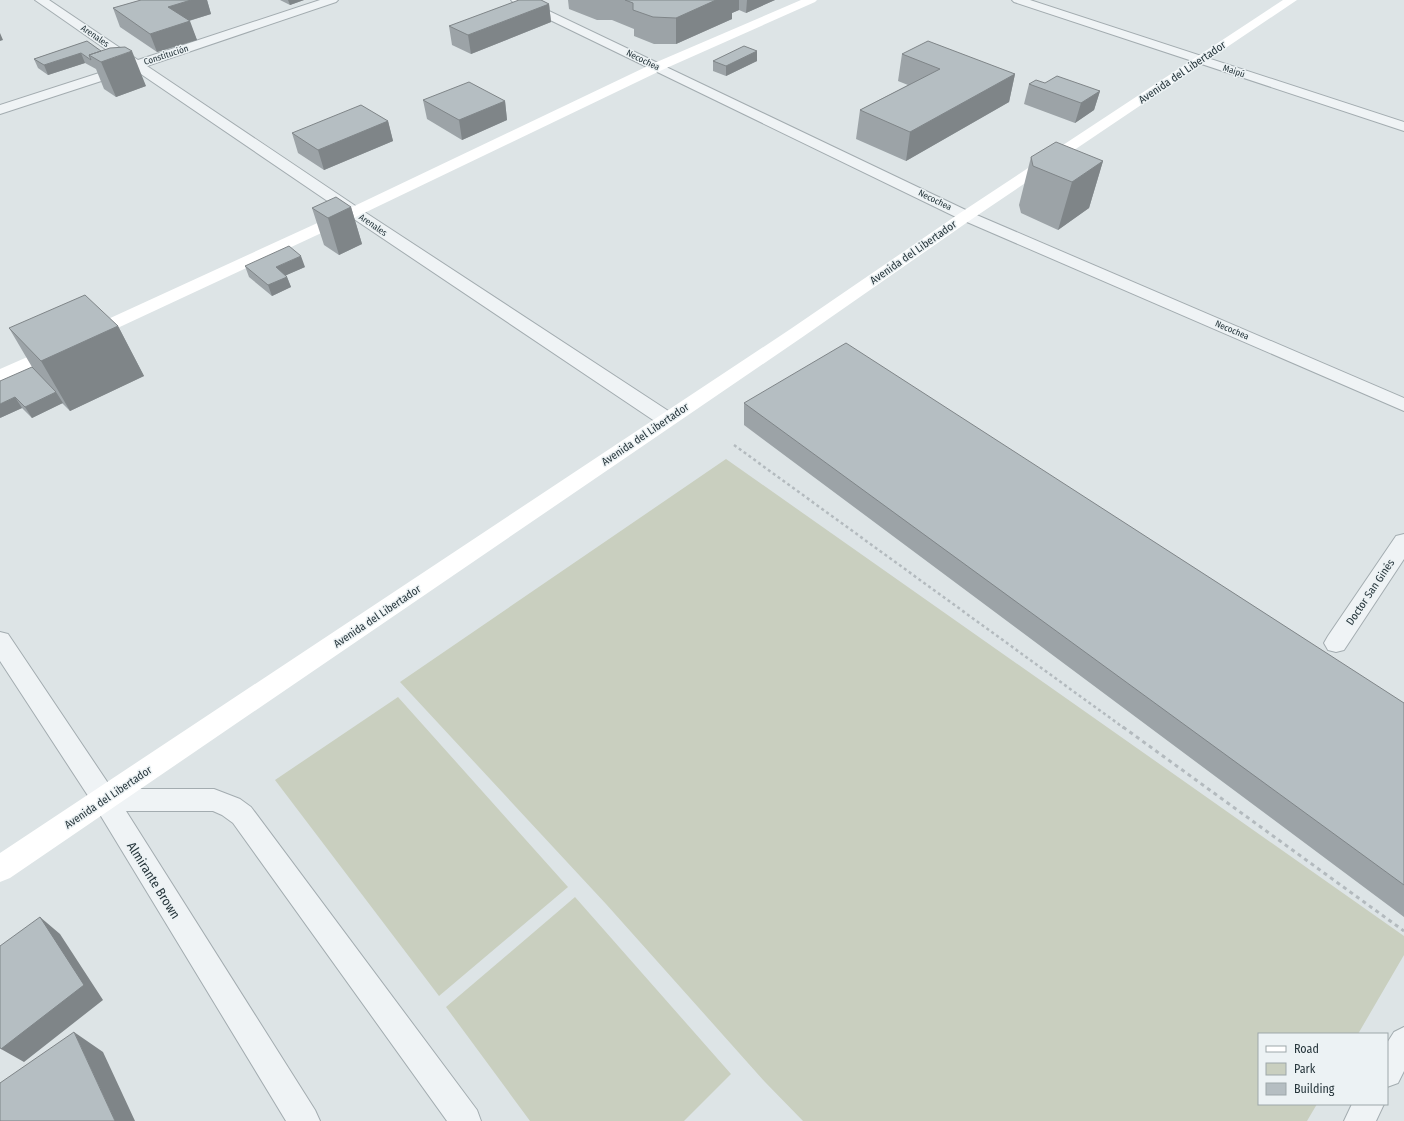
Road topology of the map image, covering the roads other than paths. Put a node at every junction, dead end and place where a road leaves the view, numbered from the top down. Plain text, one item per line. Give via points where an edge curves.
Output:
1 (41, 0) edge
2 (332, 0) edge
3 (517, 0) edge
4 (811, 0) edge
5 (1018, 0) edge
6 (1291, 0) edge
7 (1200, 60) junction
8 (137, 64) junction
9 (657, 67) junction
10 (0, 110) edge
11 (1404, 127) edge
12 (354, 212) junction
13 (966, 216) junction
14 (0, 376) edge
15 (1404, 405) edge
16 (666, 419) junction
17 (1404, 542) edge
18 (0, 641) edge
19 (1336, 642) dead end
20 (105, 800) junction
21 (0, 869) edge
22 (1404, 1042) edge
23 (1388, 1070) edge
24 (1368, 1105) edge
25 (304, 1121) edge
26 (466, 1121) edge
27 (1359, 1121) edge

1 - 8 street, Arenales
2 - 8 street, Constitución
3 - 9 street, Necochea
4 - 9 main road
5 - 7 street, Maipú
6 - 7 main road, Avenida del Libertador
7 - 11 street, Maipú
7 - 13 main road, Avenida del Libertador
8 - 10 street, Constitución
8 - 12 street, Arenales
9 - 12 main road
9 - 13 street, Necochea
12 - 14 main road
12 - 16 street, Arenales
13 - 15 street, Necochea
13 - 16 main road, Avenida del Libertador
16 - 20 main road, Avenida del Libertador
17 - 19 street, Doctor San Ginés
18 - 20 street, Almirante Brown
20 - 21 main road, Avenida del Libertador
20 - 25 street, Almirante Brown
20 - 26 lane via 214,800 242,815
22 - 23 lane
24 - 27 lane

